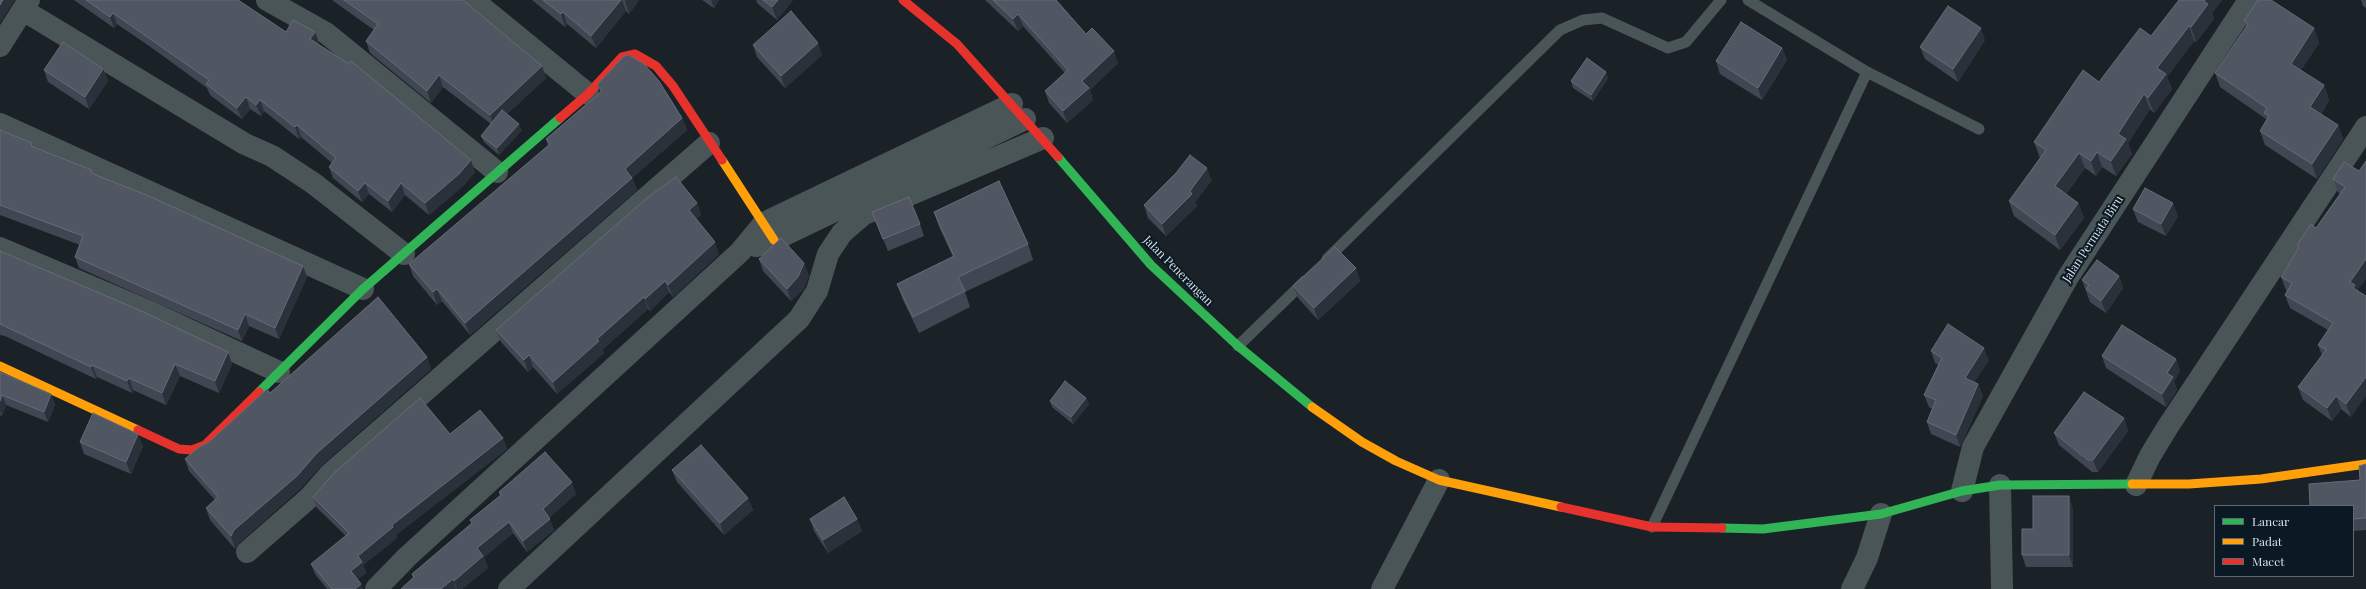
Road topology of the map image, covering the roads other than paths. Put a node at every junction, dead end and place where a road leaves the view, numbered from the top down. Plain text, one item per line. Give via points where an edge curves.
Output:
1 (268, 0) edge
2 (473, 0) edge
3 (903, 0) edge
4 (1721, 0) edge
5 (1748, 0) edge
6 (2249, 0) edge
7 (26, 5) edge
8 (0, 46) edge
9 (1867, 72) junction
10 (588, 94) junction
11 (1019, 111) junction
12 (0, 124) edge
13 (2366, 127) edge
14 (1979, 129) dead end
15 (1042, 138) junction
16 (709, 143) junction
17 (497, 172) junction
18 (769, 231) junction
19 (0, 248) edge
20 (404, 254) junction
21 (363, 288) junction
22 (1238, 346) junction
23 (0, 366) edge
24 (279, 372) junction
25 (2366, 464) edge
26 (1439, 480) junction
27 (2136, 485) junction
28 (2000, 486) junction
29 (1962, 491) junction
30 (1880, 514) junction
31 (1652, 527) junction
32 (247, 552) dead end
33 (376, 589) edge
34 (509, 589) edge
35 (1382, 589) edge
36 (1852, 589) edge
37 (2002, 589) edge

1 - 17 street via 326,33
2 - 10 street
3 - 11 street, Jalan Penerangan via 957,44
4 - 22 lane via 1686,42 1668,48 1602,18 1583,20 1560,30
5 - 9 lane
6 - 29 street, Jalan Permata Biru via 2068,277 1973,447
7 - 8 street
7 - 20 street via 245,144 272,156 313,183
9 - 14 lane
9 - 31 lane
10 - 16 street via 622,57 635,54 656,66 673,86
10 - 17 street
11 - 15 street, Jalan Penerangan
11 - 18 street
12 - 21 street
13 - 27 street via 2167,428
15 - 22 street, Jalan Penerangan via 1151,265
15 - 34 street via 864,214 842,233 828,254 817,292 799,320
16 - 18 street
16 - 32 street via 330,474 310,497
17 - 20 street
18 - 33 street via 740,252 407,557
19 - 24 street via 146,310
20 - 21 street
21 - 24 street
22 - 26 street, Jalan Penerangan via 1301,399 1362,442
23 - 24 street via 179,449 192,450 205,445
25 - 27 street, Jalan Penerangan via 2261,478 2190,484
26 - 31 street, Jalan Penerangan
26 - 35 street
27 - 28 street, Jalan Penerangan
28 - 29 street, Jalan Penerangan
28 - 37 street
29 - 30 street, Jalan Penerangan
30 - 31 street, Jalan Penerangan via 1763,530
30 - 36 street via 1867,558

